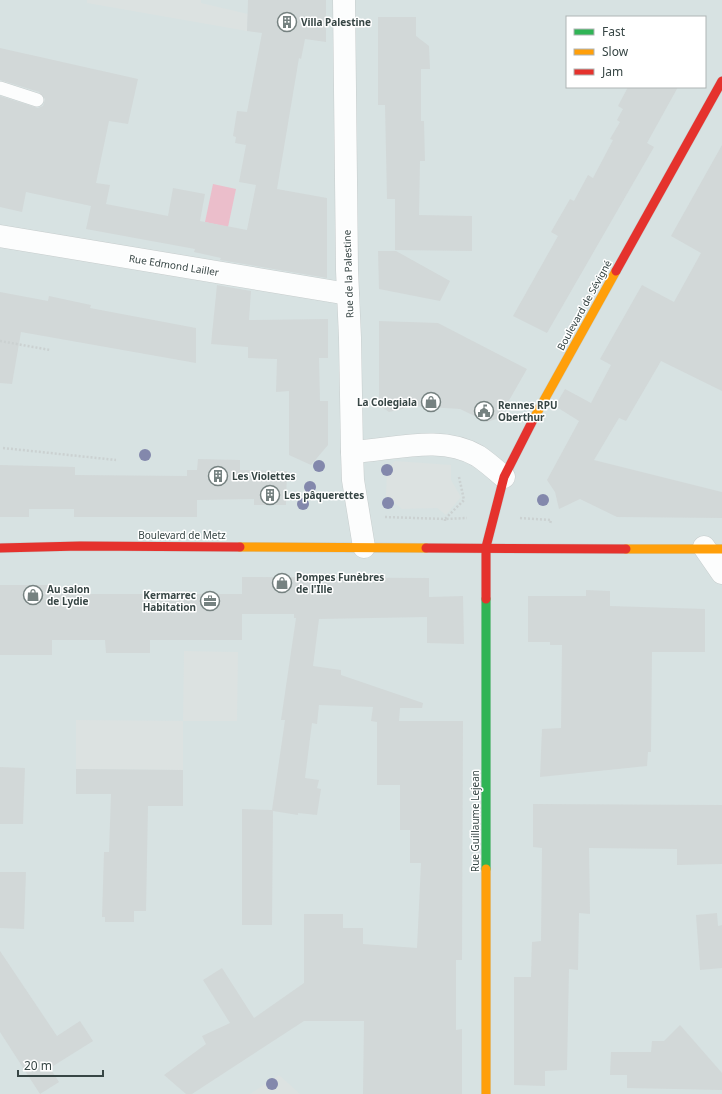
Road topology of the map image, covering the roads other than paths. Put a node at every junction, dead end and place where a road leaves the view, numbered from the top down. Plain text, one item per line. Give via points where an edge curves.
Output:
1 (344, 0) edge
2 (722, 81) edge
3 (0, 88) edge
4 (37, 100) dead end
5 (0, 236) edge
6 (348, 294) junction
7 (352, 452) junction
8 (504, 477) junction
9 (364, 547) junction
10 (486, 547) junction
11 (0, 548) edge
12 (713, 548) edge
13 (722, 573) edge
14 (486, 1094) edge

1 - 6 street, Rue de la Palestine
2 - 8 street, Boulevard de Sévigné via 516,451
3 - 4 lane
5 - 6 street, Rue Edmond Lailler
6 - 7 street, Rue de la Palestine
7 - 8 street via 422,444 455,448 478,456
7 - 9 street, Rue de la Palestine via 355,492
8 - 10 street, Boulevard de Sévigné
9 - 10 street, Boulevard de Metz
9 - 11 street, Boulevard de Metz
10 - 12 street, Boulevard de Metz
10 - 14 street, Rue Guillaume Lejean
12 - 13 street

